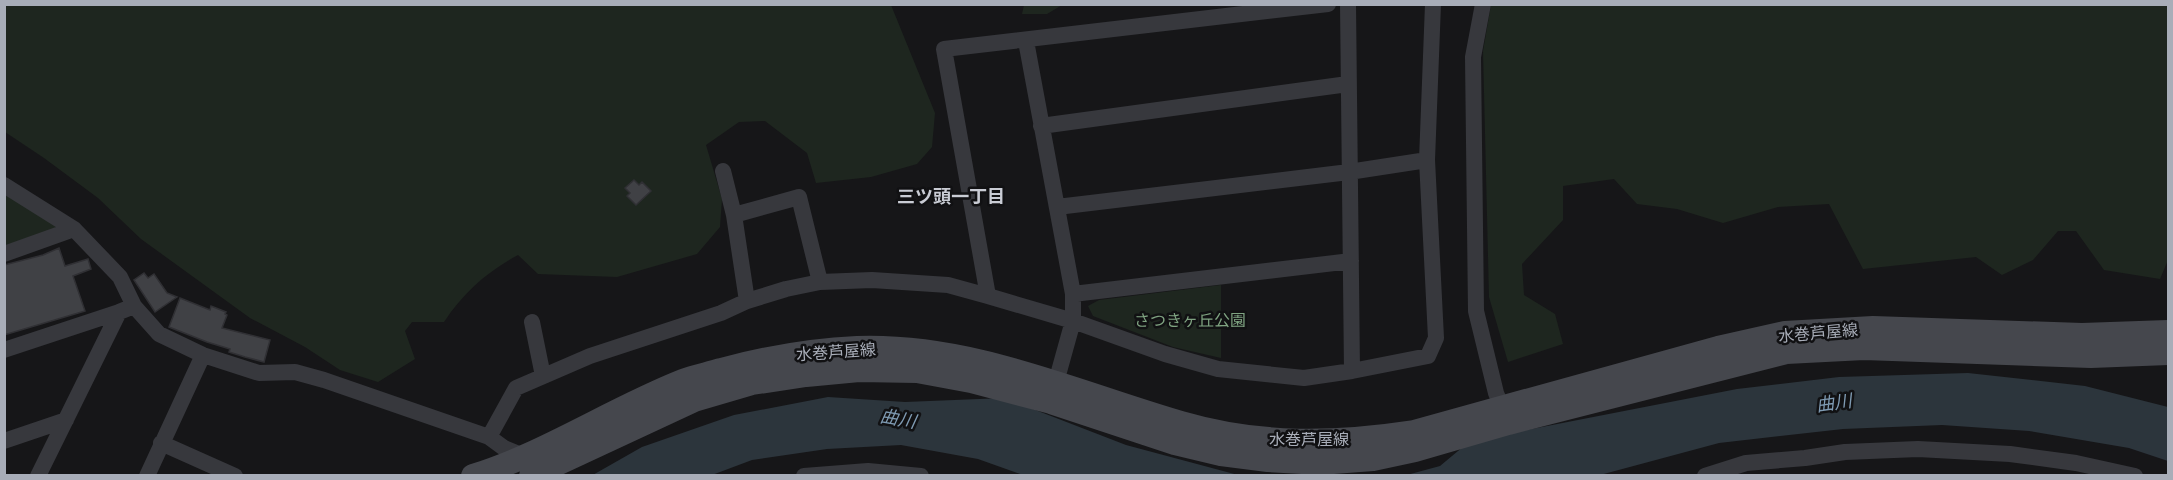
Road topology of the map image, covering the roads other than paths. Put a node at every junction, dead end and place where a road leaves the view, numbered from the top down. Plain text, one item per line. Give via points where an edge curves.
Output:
1 (1328, 4) edge
2 (1348, 4) edge
3 (1433, 4) edge
4 (1483, 4) edge
5 (1026, 40) junction
6 (1347, 84) junction
7 (1041, 126) junction
8 (1427, 160) junction
9 (723, 171) dead end
10 (1349, 172) junction
11 (4, 185) edge
12 (1057, 207) junction
13 (734, 215) junction
14 (74, 229) junction
15 (4, 254) edge
16 (1351, 261) junction
17 (820, 282) junction
18 (1073, 294) junction
19 (988, 296) junction
20 (747, 301) junction
21 (127, 309) junction
22 (1073, 321) junction
23 (532, 322) dead end
24 (2169, 332) edge
25 (4, 350) edge
26 (2169, 353) edge
27 (203, 355) junction
28 (1352, 371) junction
29 (543, 376) junction
30 (1054, 392) junction
31 (1505, 416) junction
32 (66, 420) junction
33 (489, 437) junction
34 (4, 441) edge
35 (161, 443) junction
36 (1805, 458) junction
37 (2076, 469) edge
38 (535, 470) edge
39 (38, 476) edge
40 (147, 476) edge
41 (235, 476) edge
42 (473, 476) edge
43 (804, 476) edge
44 (921, 476) edge
45 (1705, 476) edge
46 (1805, 476) edge
47 (2135, 476) edge

1 - 5 street
2 - 6 street
3 - 8 street
4 - 31 street via 1473,57 1476,311
5 - 7 street
5 - 19 street via 944,49
6 - 7 street
6 - 10 street
7 - 12 street
8 - 10 street
8 - 28 street via 1436,338 1428,356
9 - 13 street
10 - 12 street
10 - 16 street
11 - 14 street
12 - 18 street
13 - 17 street via 799,197
13 - 20 street
14 - 15 street
14 - 21 street via 120,276
16 - 18 street
16 - 28 street
17 - 19 street via 872,280 948,285
17 - 20 street
18 - 22 street
19 - 22 street
20 - 29 street
21 - 25 street
21 - 27 street via 159,334
21 - 32 street
22 - 28 street via 1218,369 1304,378
22 - 30 street
23 - 29 street
24 - 31 main road, 水巻芦屋線 via 2082,335 1873,328 1785,333 1718,348
26 - 31 main road, 水巻芦屋線 via 2091,356 1864,348 1786,352
27 - 33 street via 259,373 295,372 324,380
27 - 35 street
29 - 33 street via 516,388
30 - 31 main road, 水巻芦屋線 via 1175,443 1221,454 1320,463 1373,459 1415,450
30 - 38 main road, 水巻芦屋線 via 917,371 860,370 752,383 694,399
32 - 34 street
32 - 39 street
33 - 38 street
35 - 40 street
35 - 41 street
36 - 37 street via 1918,448 2010,454
36 - 45 street via 1746,463
36 - 46 street
37 - 47 street
38 - 42 main road, 水巻芦屋線
43 - 44 street via 868,471

